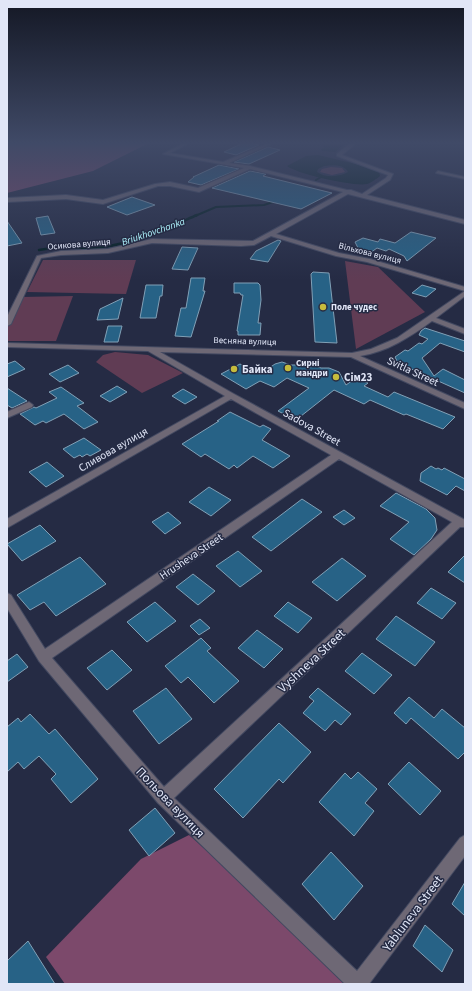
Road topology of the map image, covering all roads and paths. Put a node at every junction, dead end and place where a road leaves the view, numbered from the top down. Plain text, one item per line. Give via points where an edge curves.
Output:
1 (144, 188) edge
2 (189, 188) edge
3 (203, 188) edge
4 (334, 188) edge
5 (374, 188) edge
6 (349, 192) junction
7 (364, 195) junction
8 (7, 200) edge
9 (465, 222) edge
10 (271, 234) junction
11 (465, 289) edge
12 (465, 293) edge
13 (430, 318) junction
14 (7, 324) edge
15 (465, 332) edge
16 (7, 345) edge
17 (149, 348) junction
18 (352, 355) junction
19 (231, 396) junction
20 (28, 405) dead end
21 (465, 406) edge
22 (7, 414) edge
23 (338, 455) junction
24 (462, 523) edge
25 (7, 524) edge
26 (7, 598) edge
27 (43, 657) junction
28 (163, 798) junction
29 (465, 843) edge
30 (358, 984) edge

1 - 8 street via 98,203 66,197
2 - 3 street
4 - 6 street
5 - 7 street
6 - 7 street
6 - 10 street, Осикова вулиця
7 - 9 street
10 - 11 street, Вільхова вулиця
10 - 14 street, Осикова вулиця via 248,244 152,241 108,251 61,253 39,257
12 - 13 street, Весняна вулиця
13 - 15 street
13 - 18 street, Весняна вулиця via 394,342 376,350
16 - 17 street, Весняна вулиця
17 - 18 street, Весняна вулиця
17 - 19 street, Sadova Street
18 - 21 street, Svitla Street
19 - 23 street, Sadova Street
19 - 25 street, Сливова вулиця
20 - 22 street
23 - 24 street, Sadova Street
23 - 27 street, Hrusheva Street
24 - 28 street, Vyshneva Street
26 - 27 street, Польова вулиця
27 - 28 street, Польова вулиця
28 - 30 street, Польова вулиця
29 - 30 street, Yabluneva Street

